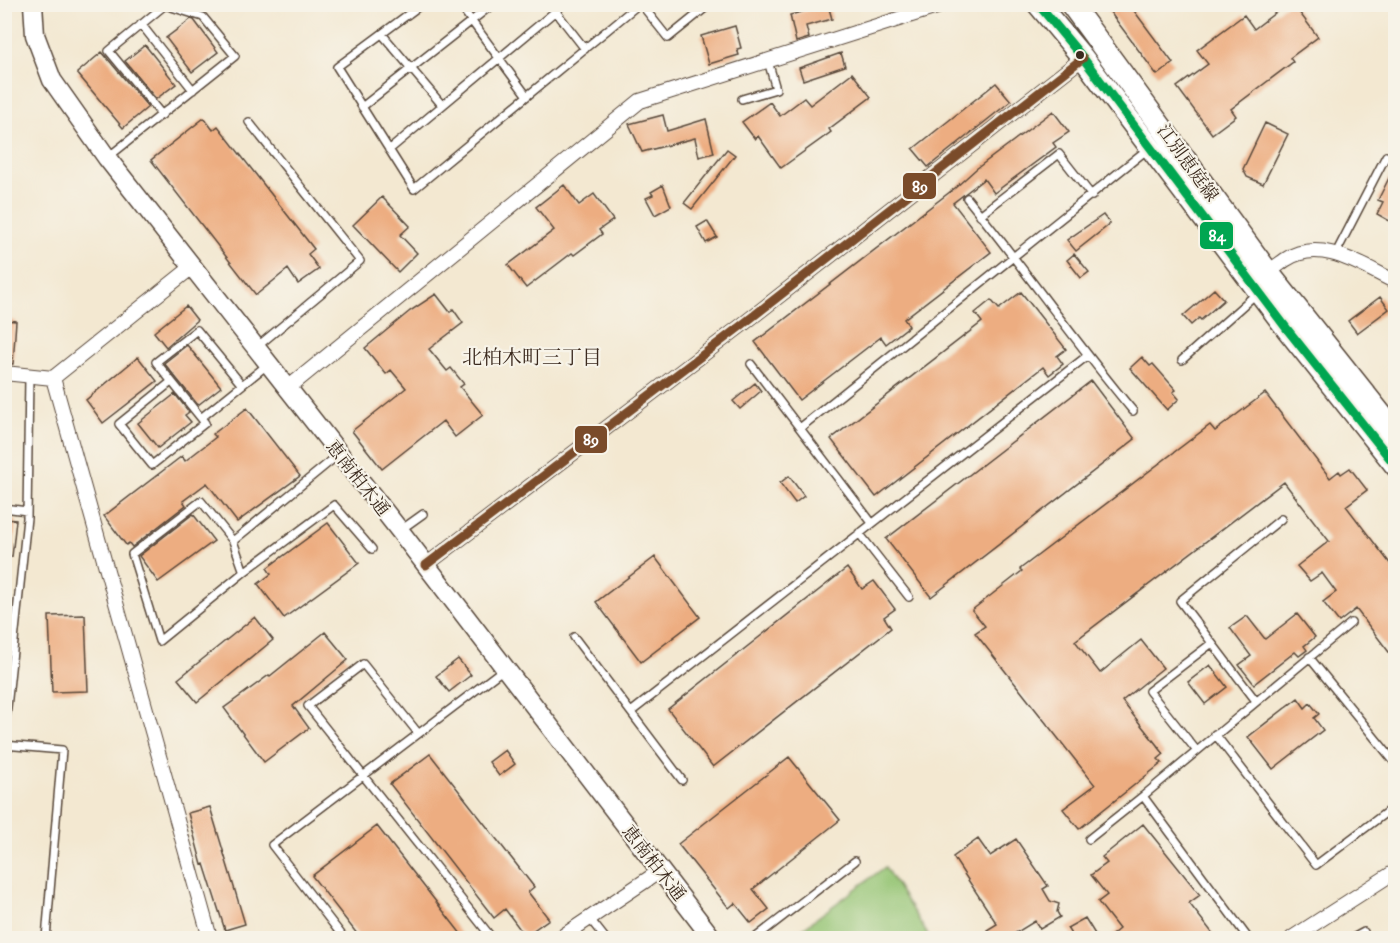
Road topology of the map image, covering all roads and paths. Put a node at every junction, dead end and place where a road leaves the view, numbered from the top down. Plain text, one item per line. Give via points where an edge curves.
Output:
1 (33, 4) edge
2 (422, 4) edge
3 (459, 4) edge
4 (493, 4) edge
5 (550, 4) edge
6 (564, 4) edge
7 (640, 4) edge
8 (710, 4) edge
9 (946, 4) edge
10 (1038, 4) edge
11 (1071, 4) edge
12 (556, 12) junction
13 (472, 21) junction
14 (141, 24) junction
15 (382, 34) junction
16 (585, 49) junction
17 (499, 57) junction
18 (1083, 58) junction
19 (768, 60) junction
20 (411, 69) junction
21 (193, 90) junction
22 (527, 96) junction
23 (742, 99) dead end
24 (442, 105) junction
25 (362, 106) junction
26 (162, 115) junction
27 (249, 122) dead end
28 (1167, 134) junction
29 (1150, 147) junction
30 (389, 150) junction
31 (1386, 156) dead end
32 (107, 158) junction
33 (1092, 196) junction
34 (967, 198) dead end
35 (980, 214) junction
36 (1336, 253) junction
37 (1014, 256) junction
38 (192, 267) junction
39 (1268, 272) junction
40 (1395, 282) edge
41 (1259, 291) junction
42 (256, 348) junction
43 (1087, 356) junction
44 (1182, 360) dead end
45 (268, 364) junction
46 (751, 364) dead end
47 (4, 373) edge
48 (29, 376) junction
49 (53, 378) junction
50 (171, 382) junction
51 (242, 385) junction
52 (288, 388) junction
53 (1133, 411) dead end
54 (201, 418) junction
55 (800, 428) junction
56 (1395, 433) edge
57 (340, 454) junction
58 (1395, 466) edge
59 (4, 508) edge
60 (27, 510) junction
61 (423, 514) dead end
62 (1281, 519) dead end
63 (873, 523) junction
64 (400, 531) junction
65 (859, 533) junction
66 (232, 541) junction
67 (372, 549) dead end
68 (426, 566) junction
69 (244, 572) junction
70 (909, 597) dead end
71 (1351, 623) dead end
72 (574, 637) dead end
73 (1212, 643) junction
74 (4, 645) edge
75 (14, 646) junction
76 (1309, 657) junction
77 (505, 668) junction
78 (1256, 700) junction
79 (631, 712) junction
80 (418, 733) junction
81 (1215, 734) junction
82 (4, 736) edge
83 (4, 745) edge
84 (1196, 750) junction
85 (1395, 764) edge
86 (362, 775) junction
87 (682, 780) dead end
88 (1143, 796) junction
89 (1395, 805) edge
90 (1089, 839) dead end
91 (855, 861) dead end
92 (660, 871) junction
93 (1395, 871) edge
94 (590, 919) junction
95 (1364, 932) dead end
96 (46, 939) edge
97 (210, 939) edge
98 (344, 939) edge
99 (492, 939) edge
100 (560, 939) edge
101 (604, 939) edge
102 (712, 939) edge
103 (755, 939) edge
104 (1248, 939) edge
105 (1293, 939) edge
106 (1353, 939) edge

1 - 32 street, 恵南柏木通 via 35,35 52,80
2 - 15 lane
3 - 13 lane
4 - 13 lane
5 - 12 lane
6 - 12 lane
7 - 8 lane via 668,38
7 - 16 lane
9 - 19 street
10 - 18 main road, 江別恵庭線
11 - 28 main road, 江別恵庭線
12 - 16 lane
12 - 17 lane
13 - 17 lane
13 - 20 lane
14 - 21 lane
14 - 21 lane via 165,5 203,17 235,56
14 - 26 lane via 109,51
15 - 20 lane
15 - 25 lane via 337,67
16 - 22 lane
17 - 22 lane
17 - 24 lane
18 - 29 main road, 江別恵庭線
18 - 68 street
19 - 23 lane via 776,88
19 - 52 street via 640,100
20 - 24 lane
20 - 25 lane
21 - 26 lane
22 - 30 lane via 414,189
24 - 30 lane
25 - 30 lane
26 - 32 lane
27 - 42 lane via 360,261
28 - 29 lane
28 - 39 main road, 江別恵庭線
29 - 33 lane
29 - 41 main road, 江別恵庭線
31 - 36 lane
32 - 38 street, 恵南柏木通
33 - 35 lane via 1059,154
33 - 37 lane
34 - 35 lane
35 - 37 lane
36 - 39 street via 1295,254
36 - 40 street
37 - 43 lane
37 - 55 lane
38 - 42 street, 恵南柏木通
38 - 49 street
39 - 41 street
39 - 56 main road, 江別恵庭線
41 - 44 lane
41 - 58 main road, 江別恵庭線
42 - 45 street, 恵南柏木通
43 - 53 lane
43 - 63 lane
45 - 51 lane
45 - 52 street, 恵南柏木通
46 - 55 lane
47 - 48 street
48 - 49 street
48 - 60 lane
49 - 97 street
50 - 51 lane via 156,362 197,330
50 - 54 lane
50 - 54 lane via 119,424 152,465 205,423
51 - 54 lane
52 - 57 street, 恵南柏木通
55 - 63 lane
57 - 64 street, 恵南柏木通
57 - 66 lane
59 - 60 lane
60 - 75 lane
61 - 64 lane
62 - 73 lane via 1180,601
63 - 65 lane
64 - 68 street, 恵南柏木通
65 - 70 lane
65 - 79 lane
66 - 69 lane
66 - 69 lane via 201,501 132,554 159,641
67 - 69 lane via 334,505
68 - 77 street, 恵南柏木通
71 - 76 lane
72 - 79 lane
73 - 78 lane
73 - 84 lane via 1149,691
74 - 75 lane
75 - 82 lane
76 - 78 lane
76 - 85 lane
77 - 80 lane
77 - 92 street, 恵南柏木通
78 - 81 lane
79 - 87 lane
80 - 86 lane
80 - 86 lane via 363,664 308,706
81 - 84 lane
81 - 89 lane via 1316,866
83 - 96 lane via 62,750
84 - 88 lane
86 - 98 lane via 272,845
86 - 99 lane
88 - 90 lane
88 - 104 lane
91 - 103 lane
92 - 94 street
92 - 102 street, 恵南柏木通
93 - 105 street
94 - 100 street
94 - 101 lane
95 - 106 lane

